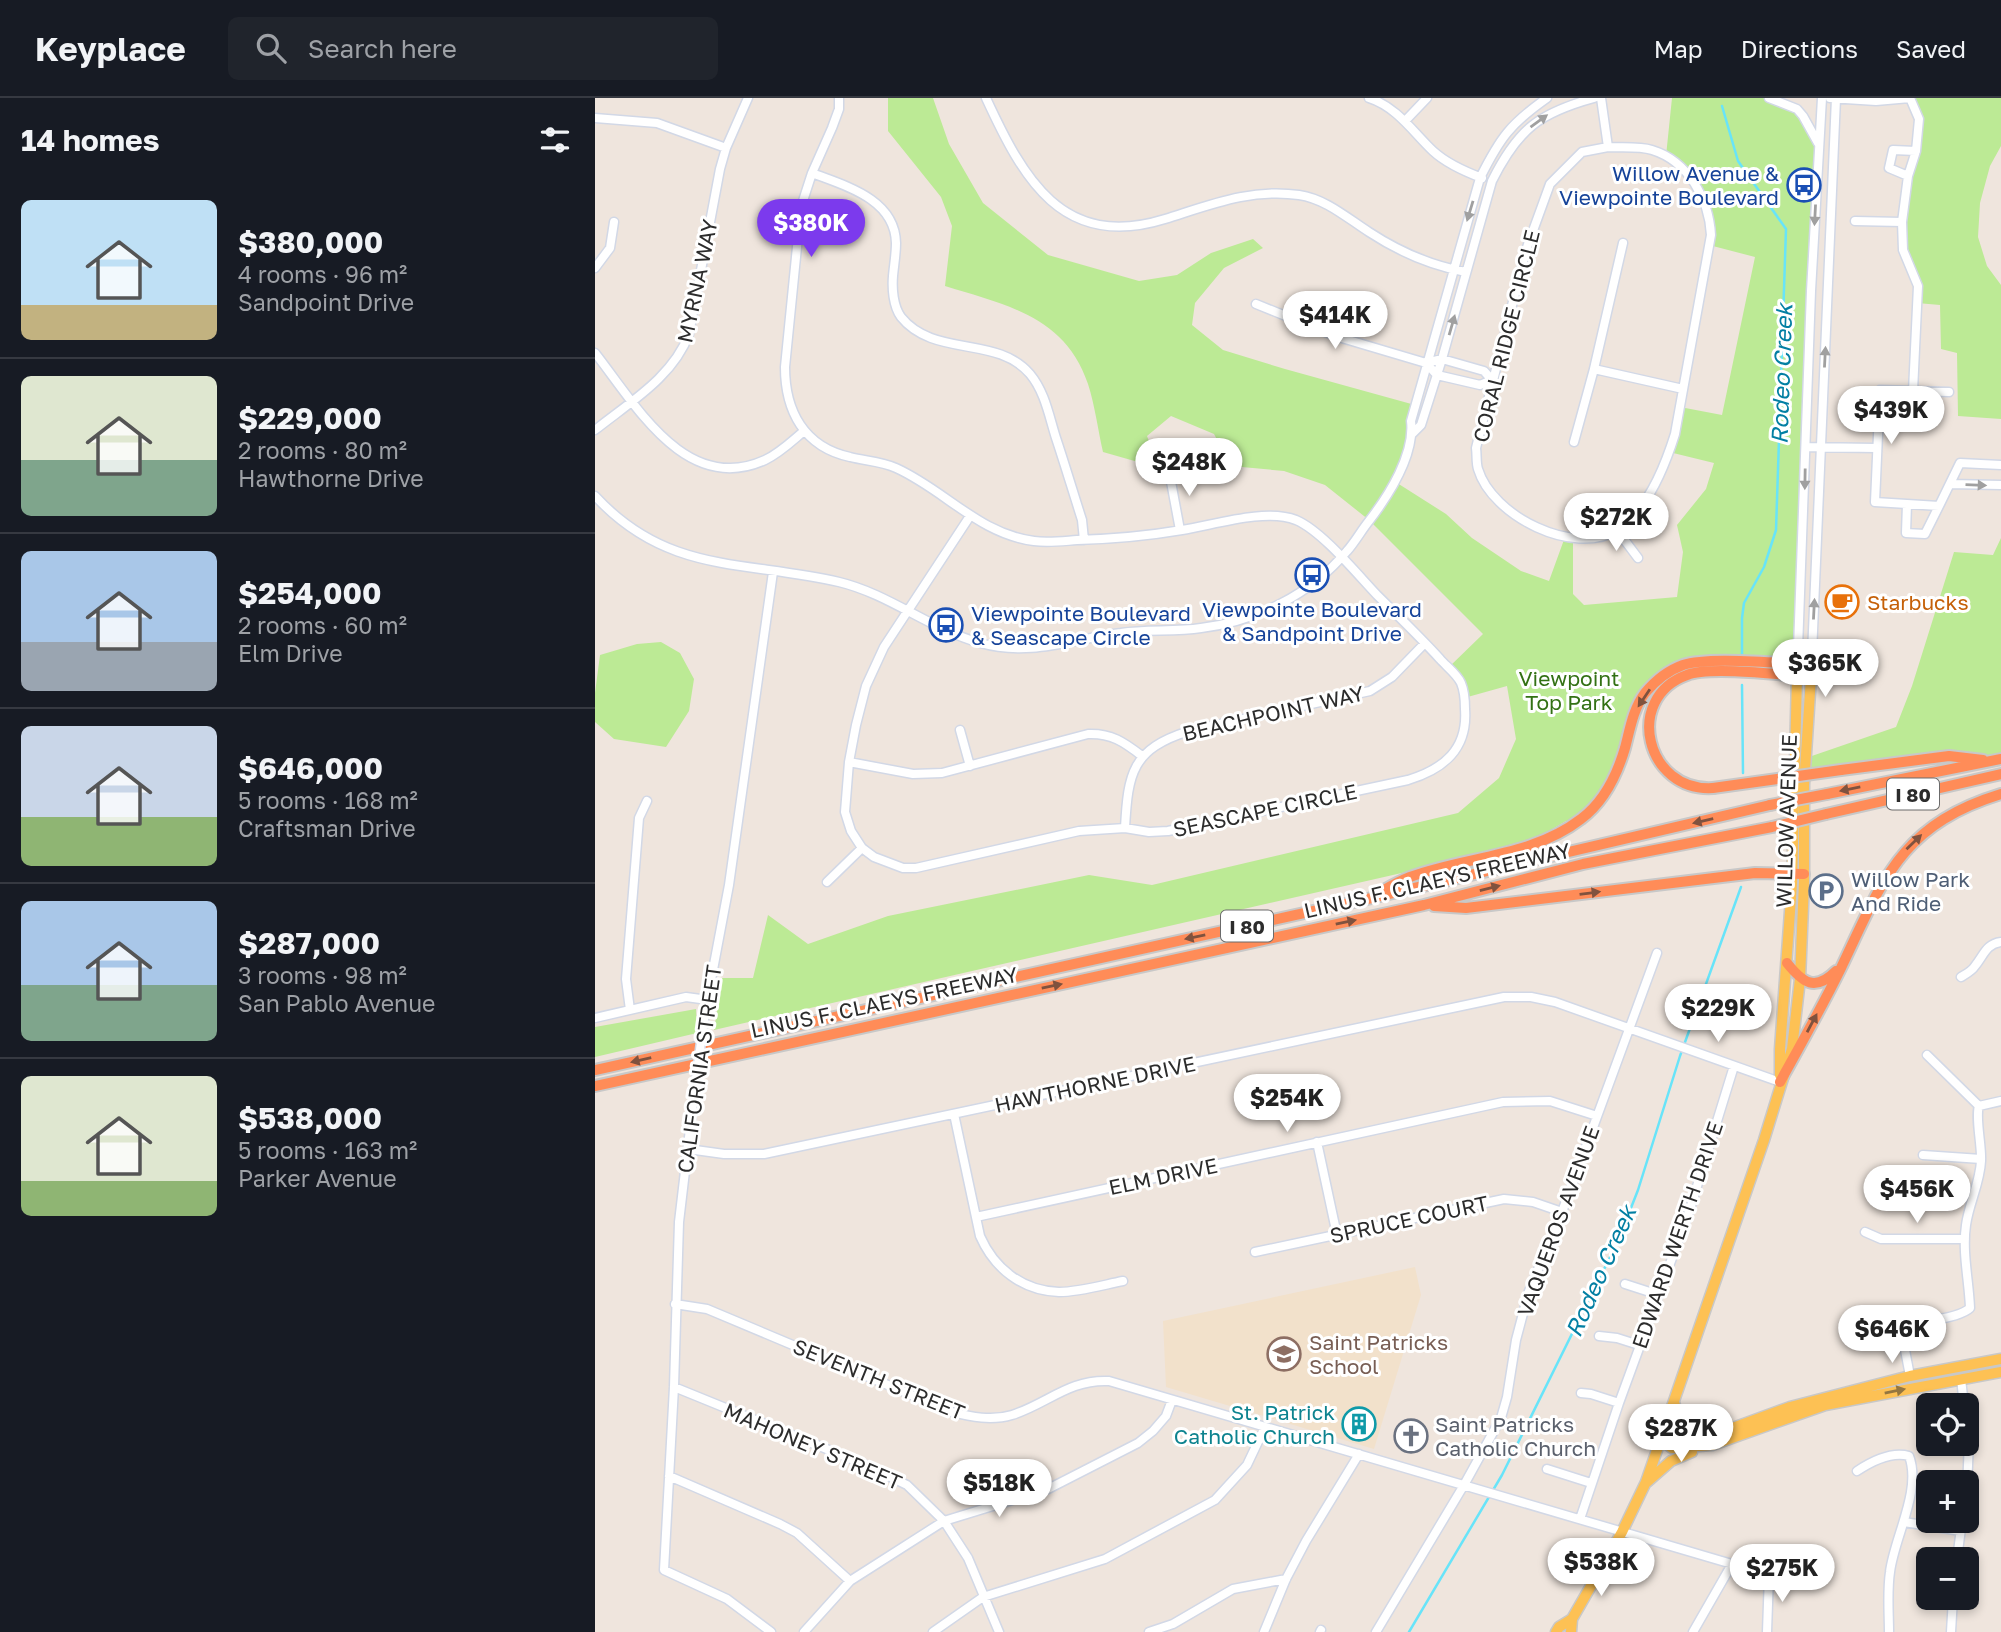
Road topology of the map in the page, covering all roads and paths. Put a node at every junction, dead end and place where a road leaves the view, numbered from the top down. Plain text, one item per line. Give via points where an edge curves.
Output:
1 (748, 98) edge
2 (839, 98) edge
3 (986, 98) edge
4 (1369, 98) edge
5 (1427, 98) edge
6 (1547, 98) edge
7 (1594, 98) edge
8 (1601, 98) edge
9 (1769, 98) edge
10 (1822, 98) edge
11 (1829, 98) edge
12 (1836, 98) edge
13 (1910, 98) edge
14 (595, 118) edge
15 (1405, 121) junction
16 (1819, 144) junction
17 (1608, 147) junction
18 (726, 148) junction
19 (1916, 151) junction
20 (812, 173) junction
21 (1908, 176) junction
22 (1480, 178) junction
23 (1492, 181) junction
24 (1855, 220) dead end
25 (614, 222) dead end
26 (1902, 222) junction
27 (1623, 243) dead end
28 (595, 268) edge
29 (1453, 270) junction
30 (1466, 272) junction
31 (1256, 304) dead end
32 (595, 353) edge
33 (1442, 359) junction
34 (1426, 363) junction
35 (1594, 369) junction
36 (1437, 374) junction
37 (1492, 380) junction
38 (1683, 389) junction
39 (1913, 391) junction
40 (1949, 392) dead end
41 (632, 400) junction
42 (595, 430) edge
43 (804, 431) junction
44 (1412, 434) junction
45 (1574, 442) dead end
46 (1806, 447) junction
47 (1821, 447) junction
48 (1876, 448) junction
49 (2001, 465) edge
50 (1169, 471) dead end
51 (1950, 484) junction
52 (2001, 485) edge
53 (595, 496) edge
54 (1907, 504) junction
55 (1939, 506) junction
56 (970, 516) junction
57 (1180, 530) junction
58 (1617, 530) junction
59 (1084, 540) junction
60 (1341, 557) junction
61 (1638, 558) dead end
62 (773, 572) junction
63 (908, 611) junction
64 (1425, 643) junction
65 (1797, 664) junction
66 (1811, 664) junction
67 (1797, 676) junction
68 (1811, 677) junction
69 (960, 730) dead end
70 (1142, 756) junction
71 (1995, 760) edge
72 (849, 762) junction
73 (970, 766) junction
74 (2001, 774) edge
75 (2001, 793) edge
76 (647, 801) dead end
77 (1125, 828) junction
78 (862, 848) junction
79 (1798, 874) junction
80 (827, 882) dead end
81 (1363, 900) junction
82 (1424, 905) junction
83 (2001, 942) edge
84 (1657, 953) dead end
85 (1787, 962) junction
86 (1843, 964) junction
87 (1961, 977) dead end
88 (1800, 979) junction
89 (708, 1000) junction
90 (630, 1010) junction
91 (595, 1018) edge
92 (1629, 1028) junction
93 (1927, 1055) dead end
94 (1734, 1066) junction
95 (595, 1070) edge
96 (1780, 1082) junction
97 (595, 1086) edge
98 (2001, 1101) edge
99 (1979, 1106) junction
100 (954, 1114) junction
101 (1597, 1116) junction
102 (1317, 1142) junction
103 (688, 1149) junction
104 (1923, 1155) dead end
105 (1981, 1159) junction
106 (1562, 1212) junction
107 (976, 1217) junction
108 (1865, 1233) dead end
109 (1337, 1235) junction
110 (1965, 1239) junction
111 (1255, 1252) dead end
112 (1123, 1281) dead end
113 (1625, 1284) dead end
114 (1659, 1295) junction
115 (675, 1304) junction
116 (1900, 1324) junction
117 (1855, 1327) dead end
118 (1599, 1336) dead end
119 (1639, 1345) junction
120 (2001, 1359) edge
121 (2001, 1372) edge
122 (1910, 1376) junction
123 (1961, 1379) junction
124 (674, 1387) junction
125 (1581, 1393) dead end
126 (1963, 1393) edge
127 (1172, 1400) junction
128 (1674, 1401) junction
129 (1619, 1403) junction
130 (1265, 1427) junction
131 (1700, 1437) junction
132 (1661, 1440) junction
133 (1712, 1445) junction
134 (1359, 1454) junction
135 (1547, 1468) dead end
136 (1857, 1471) dead end
137 (669, 1476) junction
138 (1646, 1482) junction
139 (1591, 1483) junction
140 (1464, 1485) junction
141 (1580, 1519) junction
142 (944, 1521) junction
143 (1904, 1522) junction
144 (1916, 1524) edge
145 (1622, 1532) junction
146 (1733, 1564) junction
147 (1286, 1579) junction
148 (850, 1581) junction
149 (983, 1597) junction
150 (1952, 1610) edge
151 (1571, 1619) junction
152 (771, 1632) edge
153 (804, 1632) edge
154 (933, 1632) edge
155 (999, 1632) edge
156 (1149, 1632) edge
157 (1264, 1632) edge
158 (1376, 1632) edge
159 (1556, 1632) edge
160 (1571, 1632) edge
161 (1693, 1632) edge
162 (1767, 1632) edge
163 (1889, 1632) edge
164 (1951, 1632) edge

1 - 18 street, MYRNA WAY
2 - 20 street via 839,109
3 - 29 street via 1011,151 1039,191 1075,219 1118,227 1259,192 1302,195 1335,208 1406,253
4 - 15 street
5 - 15 street
6 - 22 street via 1499,141
23 -> 7 street via 1505,155 1536,121 1560,107
8 - 17 street
9 - 16 street via 1797,109
10 - 16 street, WILLOW AVENUE
11 - 12 street
12 - 13 street
47 -> 12 street, WILLOW AVENUE
13 - 19 street via 1919,119
14 - 18 street via 657,123
15 - 22 street via 1435,153
16 -> 46 street, WILLOW AVENUE
17 - 37 street, CORAL RIDGE CIRCLE via 1582,152 1550,184
17 - 38 street, CORAL RIDGE CIRCLE via 1650,149 1666,156 1695,183 1710,218 1711,235
18 - 41 street, MYRNA WAY via 689,334 671,368
19 - 21 street
19 - 21 street via 1893,150 1889,167
20 - 43 street via 801,207 785,368 785,389
20 - 59 street via 871,198 889,219 896,243 893,295 900,315 912,327 937,341 1006,356 1028,372 1043,396 1082,520
21 - 26 street
22 - 23 street
22 -> 29 street
23 - 30 street
24 - 26 street
25 - 28 street via 610,248
26 - 39 street via 1903,250 1918,286
27 - 35 street
29 - 30 street
29 - 34 street
33 -> 30 street
31 - 34 street via 1335,336
32 - 41 street
33 - 34 street
33 - 36 street
33 - 37 street via 1483,371
34 - 36 street
34 - 44 street
35 - 38 street
35 - 45 street
36 - 37 street via 1480,385
36 - 44 street via 1421,425
37 - 58 street, CORAL RIDGE CIRCLE via 1476,448 1478,469 1488,488 1518,518 1539,529 1573,539
38 - 58 street, CORAL RIDGE CIRCLE via 1667,460 1635,513
39 - 40 street
39 - 48 street via 1880,390
41 - 42 street, MYRNA WAY
41 - 43 street via 674,449 715,466 759,462
43 - 56 street, SEASCAPE CIRCLE via 835,453 896,468
44 - 60 street via 1383,500
46 - 47 street
46 -> 65 street, WILLOW AVENUE
47 - 48 street
66 -> 47 street, WILLOW AVENUE
48 - 54 street via 1875,502
49 - 51 street via 1960,463
50 - 57 street
51 -> 52 street
51 - 55 street
53 - 62 street via 629,527 672,551 711,563
54 - 55 street
54 - 55 street via 1906,533 1925,534
56 - 59 street, SEASCAPE CIRCLE via 1014,538
56 - 63 street
57 - 59 street, SEASCAPE CIRCLE
57 - 60 street, SEASCAPE CIRCLE via 1281,516 1309,527
58 - 61 street
60 - 63 street via 1291,599 1262,613 1199,629 1122,632 1054,647 1010,648 944,631
60 - 64 street, SEASCAPE CIRCLE
62 - 63 street via 852,586
62 - 89 street, CALIFORNIA STREET
63 - 72 street via 866,686
64 - 70 street, BEACHPOINT WAY via 1392,677 1370,691 1189,731 1162,741
64 - 77 street, SEASCAPE CIRCLE via 1461,682 1465,726 1449,759 1428,774 1168,831
65 - 66 highway
65 - 67 street, WILLOW AVENUE
65 -> 81 highway via 1698,662 1669,672 1644,695 1620,766 1583,818 1532,845 1410,877
66 - 68 street, WILLOW AVENUE
67 - 68 highway
67 - 71 highway, bridge via 1688,674 1655,701 1650,716 1656,758 1674,778 1701,789 1949,756
67 - 79 main road, WILLOW AVENUE
68 - 79 main road, WILLOW AVENUE
69 - 73 street
70 - 73 street via 1110,735 1088,734
70 - 77 street via 1127,785
71 -> 81 highway, LINUS F. CLAEYS FREEWAY / I 80, bridge via 1770,805
72 - 73 street via 927,774
72 - 78 street via 845,812
82 -> 74 highway, LINUS F. CLAEYS FREEWAY / I 80, bridge via 1583,864 1772,827
86 -> 75 highway via 1891,868 1904,852 1944,818
76 - 90 street via 639,818 626,979
77 - 78 street, SEASCAPE CIRCLE via 1079,831 916,868 890,864
78 - 80 street
82 -> 79 highway via 1466,908 1755,873
79 - 85 main road, WILLOW AVENUE
79 - 88 main road, WILLOW AVENUE
81 -> 95 highway, LINUS F. CLAEYS FREEWAY / I 80
97 -> 82 highway, LINUS F. CLAEYS FREEWAY / I 80
83 - 87 street via 1987,948 1973,969
84 - 92 street, VAQUEROS AVENUE
85 - 88 highway
85 - 96 main road, WILLOW AVENUE
86 - 88 highway via 1826,980 1813,984
96 -> 86 highway
88 - 96 main road, WILLOW AVENUE via 1792,1049
89 - 90 street via 686,997
89 - 103 street, CALIFORNIA STREET, bridge
90 - 91 street
92 - 94 street, HAWTHORNE DRIVE
92 - 100 street, HAWTHORNE DRIVE via 1556,1002 1503,997
92 - 101 street, VAQUEROS AVENUE
93 - 99 street
94 - 96 street, HAWTHORNE DRIVE
94 - 114 street, EDWARD WERTH DRIVE
96 - 128 main road, WILLOW AVENUE
98 - 99 street
99 - 105 street
100 - 103 street, HAWTHORNE DRIVE via 764,1154
100 - 107 street
101 - 102 street, ELM DRIVE via 1550,1101 1503,1102
101 - 106 street, VAQUEROS AVENUE
102 - 107 street, ELM DRIVE
102 - 109 street
103 - 115 street, CALIFORNIA STREET
104 - 105 street
105 - 110 street
106 - 109 street, SPRUCE COURT via 1504,1199
106 - 140 street, VAQUEROS AVENUE via 1523,1310 1501,1418
107 - 112 street via 988,1252 1020,1282 1061,1292
108 - 110 street via 1881,1239
109 - 111 street, SPRUCE COURT
110 - 116 street via 1970,1308 1964,1314
113 - 114 street
114 - 119 street, EDWARD WERTH DRIVE
115 - 124 street, CALIFORNIA STREET
115 - 127 street, SEVENTH STREET via 707,1309 971,1417 1010,1416 1067,1388 1094,1381 1109,1381
116 - 117 street
116 - 122 street
118 - 119 street
119 - 129 street, EDWARD WERTH DRIVE
120 - 122 main road
121 - 123 main road
122 - 131 main road via 1790,1407
123 - 126 street
133 -> 123 main road via 1825,1405
124 - 137 street, CALIFORNIA STREET
124 - 142 street, MAHONEY STREET via 907,1485
125 - 129 street
127 - 130 street, SEVENTH STREET
127 - 142 street via 1159,1424 1138,1443 1048,1489
128 - 131 main road via 1685,1427
128 - 132 main road, WILLOW AVENUE
129 - 139 street, EDWARD WERTH DRIVE
130 - 134 street, SEVENTH STREET
130 - 149 street via 1247,1465 1215,1500 1105,1559
131 - 132 main road
132 - 133 main road via 1672,1448
132 - 138 main road, WILLOW AVENUE
133 - 138 main road via 1671,1461
134 - 140 street, SEVENTH STREET
134 - 147 street
135 - 139 street
136 - 143 street via 1872,1461 1909,1456 1913,1466
137 - 148 street via 797,1533
137 - 152 street, CALIFORNIA STREET via 664,1570 727,1599
138 - 145 main road, WILLOW AVENUE
139 - 141 street, EDWARD WERTH DRIVE
140 - 141 street, SEVENTH STREET
140 - 158 street, VAQUEROS AVENUE
141 - 145 street, SEVENTH STREET
142 - 148 street
142 - 149 street, MAHONEY STREET via 968,1558
143 - 144 street
143 - 163 street via 1890,1572
145 - 146 street, SEVENTH STREET
145 - 151 main road, WILLOW AVENUE
146 - 161 street
146 - 162 street, SEVENTH STREET via 1769,1575
147 - 156 street via 1233,1589 1173,1624
147 - 157 street
148 - 153 street
149 - 154 street
149 - 155 street, MAHONEY STREET
150 - 164 street
151 - 159 main road
151 - 160 main road

